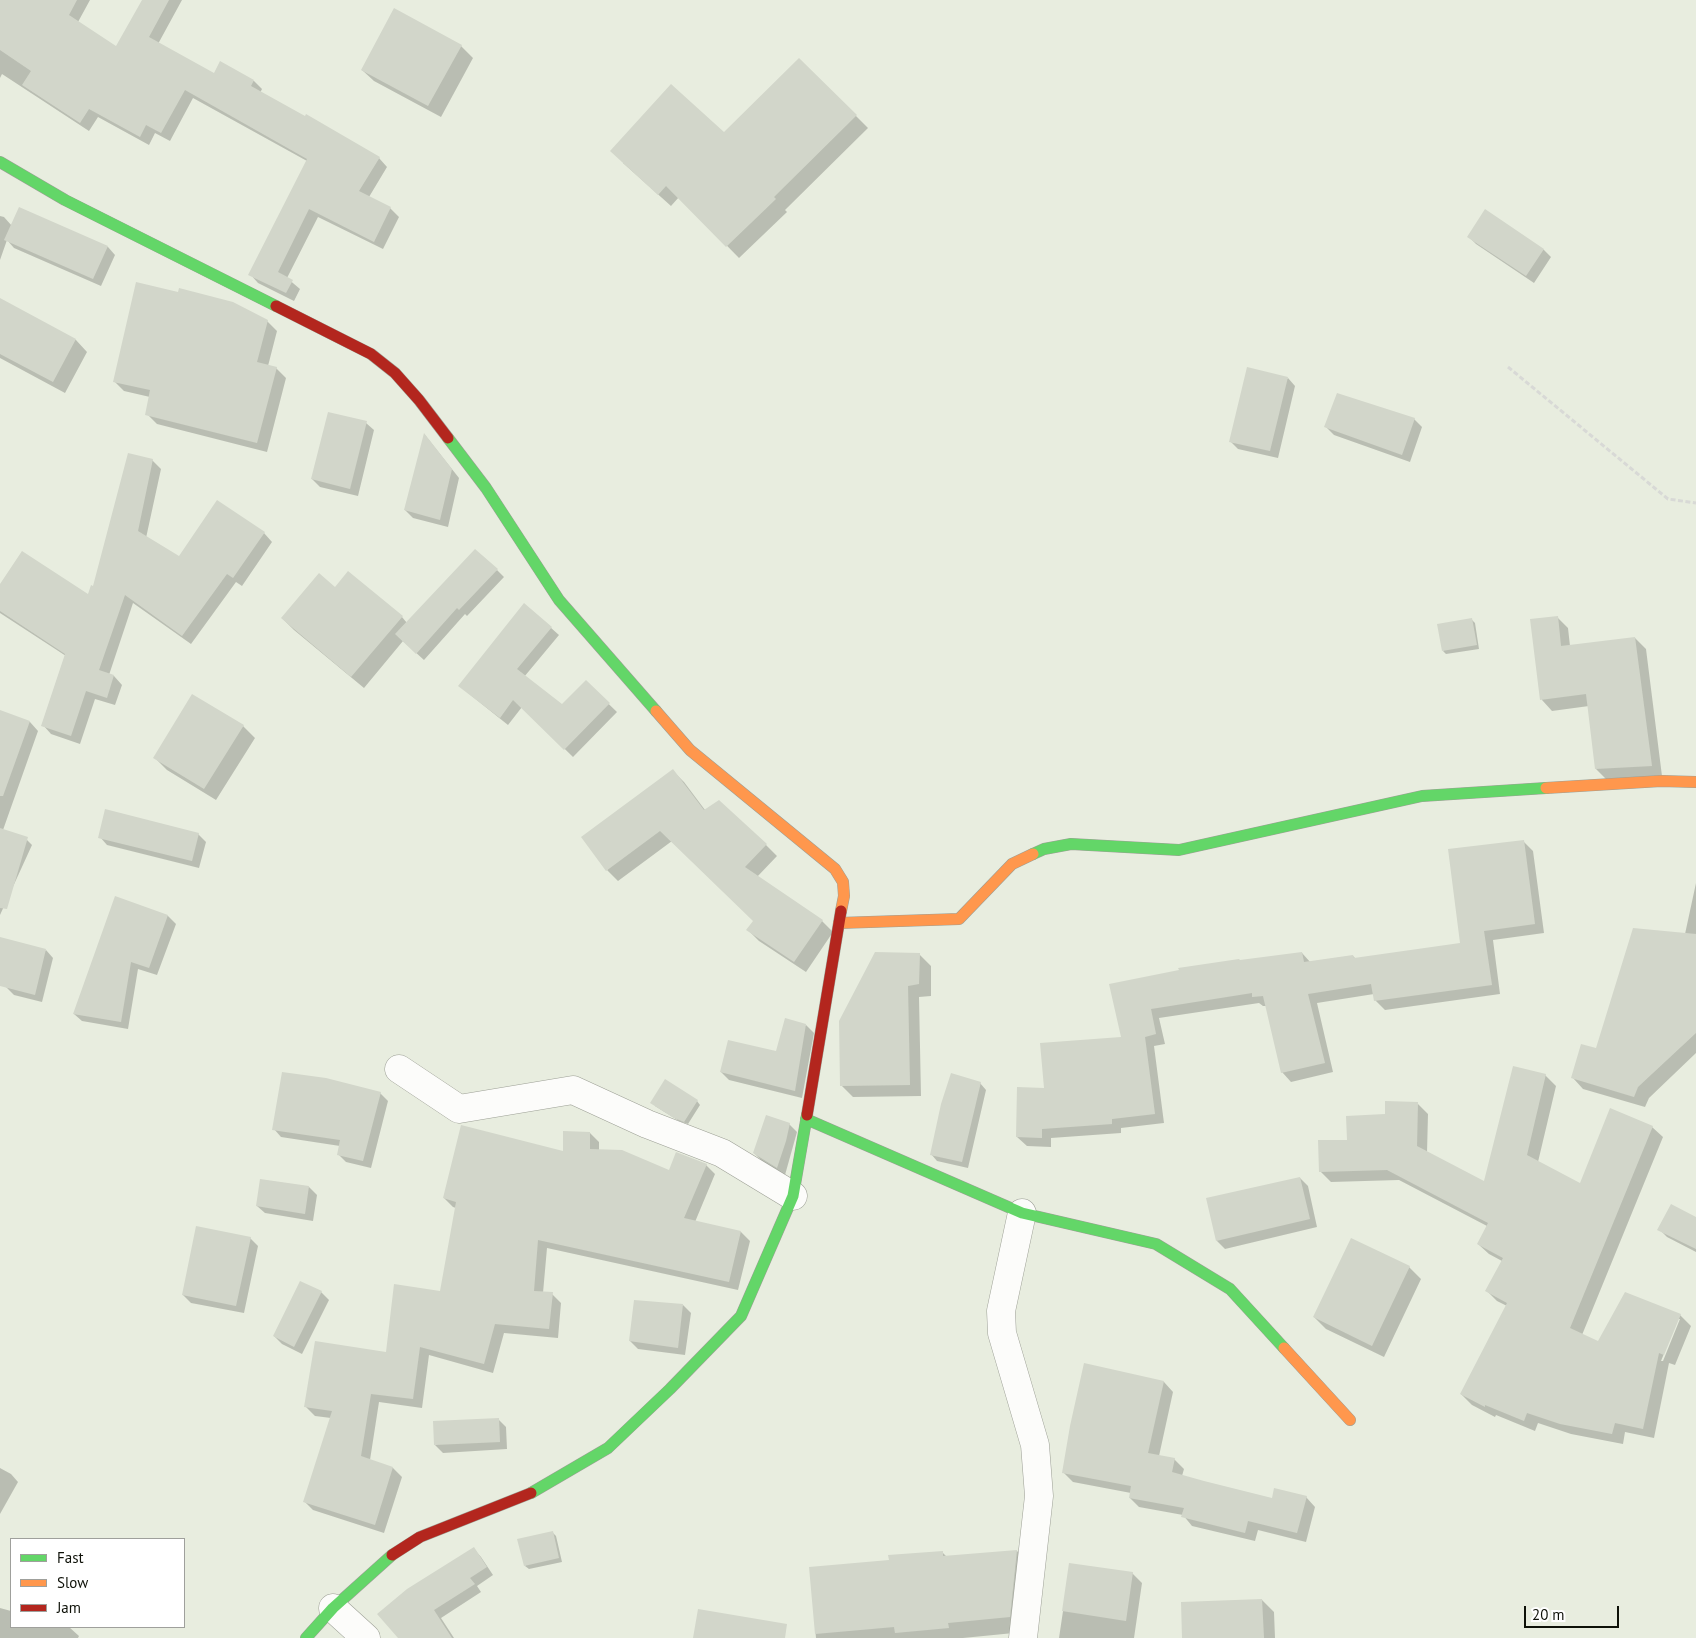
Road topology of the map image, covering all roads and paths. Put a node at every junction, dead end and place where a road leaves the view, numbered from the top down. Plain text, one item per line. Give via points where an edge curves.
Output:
1 (0, 162) edge
2 (1508, 366) dead end
3 (1696, 503) edge
4 (1696, 782) edge
5 (839, 923) junction
6 (398, 1069) dead end
7 (806, 1119) junction
8 (793, 1196) junction
9 (1022, 1213) junction
10 (1350, 1420) dead end
11 (333, 1608) junction
12 (306, 1638) edge
13 (366, 1638) edge
14 (1023, 1638) edge

1 - 5 street via 65,200 371,354 395,373 486,488 559,600 690,750 834,870 843,882
2 - 3 path via 1668,499
4 - 5 street via 1661,781 1422,796 1179,850 1071,844 1044,849 1012,864 959,919
5 - 7 street
6 - 8 street via 458,1109 573,1090 722,1153
7 - 8 street
7 - 9 street
8 - 11 street via 741,1316 608,1448 531,1493 420,1537 393,1554
9 - 10 street via 1156,1244 1230,1289
9 - 14 street via 1001,1311 1002,1334 1035,1445 1039,1496
11 - 12 street
11 - 13 street

